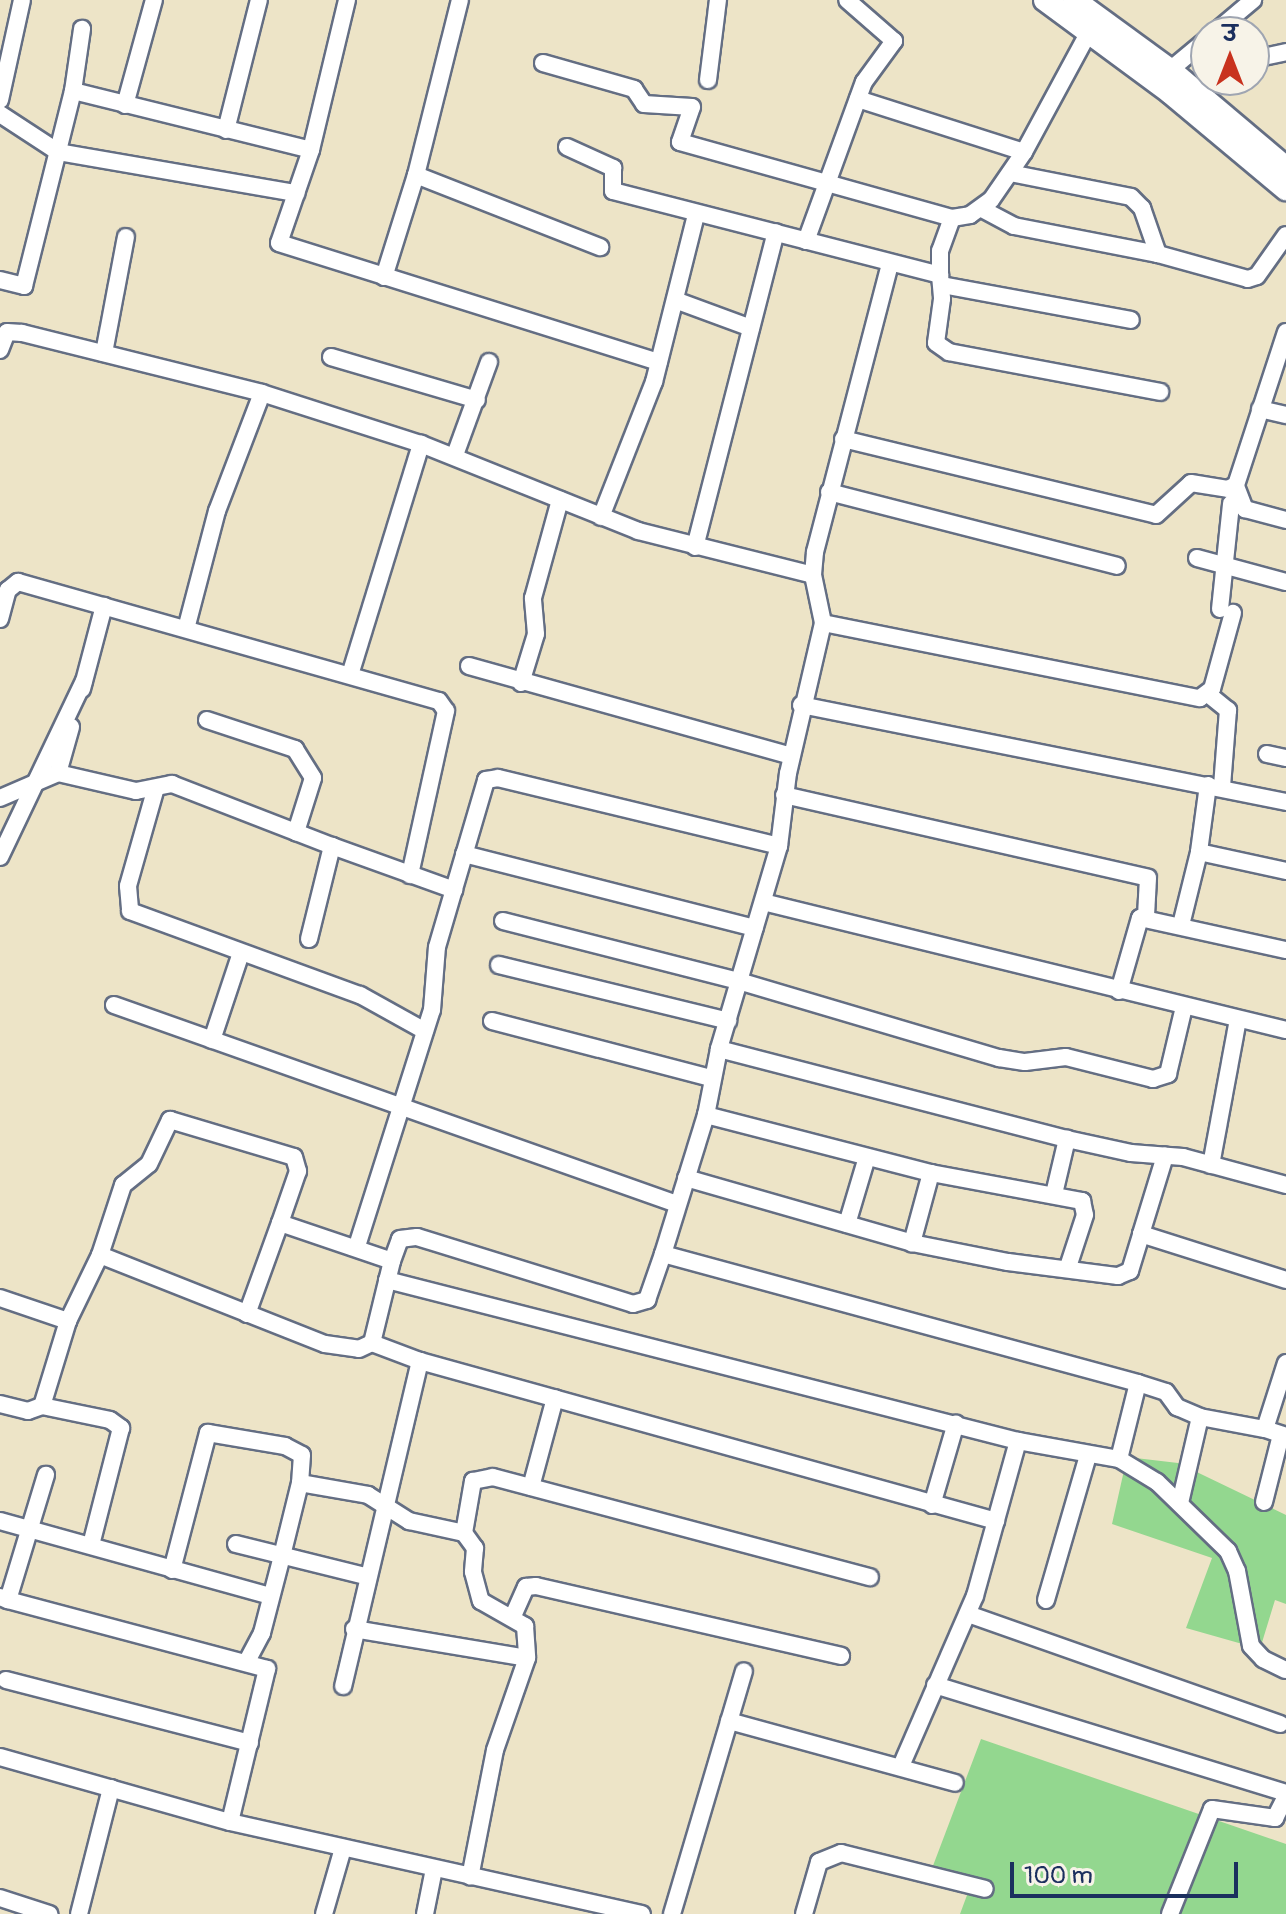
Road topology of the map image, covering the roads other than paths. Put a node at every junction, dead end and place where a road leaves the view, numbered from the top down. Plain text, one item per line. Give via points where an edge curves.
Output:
1 (22, 0) edge
2 (154, 0) edge
3 (259, 0) edge
4 (347, 0) edge
5 (460, 0) edge
6 (718, 0) edge
7 (847, 0) edge
8 (1045, 0) edge
9 (1253, 0) edge
10 (1080, 2) edge
11 (1234, 16) edge
12 (82, 29) dead end
13 (1089, 32) junction
14 (1190, 53) edge
15 (543, 63) dead end
16 (1170, 70) junction
17 (708, 80) dead end
18 (1190, 80) edge
19 (73, 91) junction
20 (1211, 96) edge
21 (858, 99) junction
22 (0, 100) edge
23 (125, 105) junction
24 (0, 114) edge
25 (226, 130) junction
26 (567, 147) dead end
27 (311, 150) junction
28 (58, 152) junction
29 (1024, 152) junction
30 (1286, 168) edge
31 (1010, 173) junction
32 (416, 175) junction
33 (830, 182) junction
34 (1286, 189) edge
35 (296, 193) junction
36 (982, 209) junction
37 (696, 215) junction
38 (952, 218) junction
39 (776, 232) junction
40 (1286, 235) edge
41 (126, 237) dead end
42 (806, 241) junction
43 (600, 247) dead end
44 (1158, 254) junction
45 (890, 264) junction
46 (384, 277) junction
47 (0, 280) edge
48 (941, 280) junction
49 (675, 300) junction
50 (1131, 320) dead end
51 (751, 328) junction
52 (1286, 332) edge
53 (0, 350) edge
54 (104, 353) junction
55 (331, 357) dead end
56 (489, 362) dead end
57 (659, 362) junction
58 (1160, 392) dead end
59 (262, 393) junction
60 (477, 400) junction
61 (1260, 409) junction
62 (1286, 415) edge
63 (843, 439) junction
64 (421, 444) junction
65 (455, 455) junction
66 (1236, 485) junction
67 (829, 492) junction
68 (560, 500) junction
69 (1231, 504) dead end
70 (601, 517) junction
71 (1286, 520) edge
72 (695, 547) junction
73 (1197, 558) dead end
74 (1117, 566) dead end
75 (1228, 566) junction
76 (813, 575) junction
77 (1286, 582) edge
78 (104, 606) junction
79 (0, 619) edge
80 (823, 623) junction
81 (186, 629) junction
82 (469, 666) dead end
83 (350, 675) junction
84 (84, 681) junction
85 (521, 683) junction
86 (1208, 694) junction
87 (801, 705) junction
88 (207, 720) dead end
89 (1267, 754) dead end
90 (791, 756) junction
91 (1286, 758) edge
92 (58, 773) junction
93 (35, 785) junction
94 (1215, 786) junction
95 (155, 791) junction
96 (784, 795) junction
97 (0, 798) edge
98 (1286, 802) edge
99 (296, 832) junction
100 (332, 846) junction
101 (779, 846) junction
102 (1199, 852) junction
103 (464, 854) junction
104 (0, 857) edge
105 (1286, 871) edge
106 (410, 875) junction
107 (454, 890) junction
108 (763, 902) junction
109 (1146, 917) junction
110 (503, 921) dead end
111 (1181, 925) junction
112 (755, 928) junction
113 (309, 939) dead end
114 (1286, 950) edge
115 (241, 953) junction
116 (499, 965) dead end
117 (742, 982) junction
118 (1119, 991) junction
119 (114, 1005) dead end
120 (1184, 1007) junction
121 (1238, 1019) junction
122 (492, 1021) dead end
123 (728, 1021) junction
124 (1286, 1030) edge
125 (425, 1031) junction
126 (212, 1040) junction
127 (719, 1049) junction
128 (711, 1078) junction
129 (401, 1106) junction
130 (706, 1115) junction
131 (1067, 1139) junction
132 (1165, 1156) junction
133 (867, 1157) junction
134 (1211, 1165) junction
135 (931, 1173) junction
136 (686, 1178) junction
137 (1286, 1185) edge
138 (1054, 1194) junction
139 (677, 1204) junction
140 (280, 1223) junction
141 (847, 1224) junction
142 (1141, 1234) junction
143 (912, 1243) junction
144 (357, 1246) junction
145 (663, 1254) junction
146 (100, 1255) junction
147 (392, 1261) junction
148 (1068, 1267) junction
149 (387, 1280) junction
150 (1286, 1280) edge
151 (0, 1298) edge
152 (247, 1314) junction
153 (68, 1321) junction
154 (372, 1343) junction
155 (420, 1361) junction
156 (1286, 1363) edge
157 (1138, 1383) junction
158 (555, 1398) junction
159 (0, 1404) edge
160 (42, 1406) junction
161 (1200, 1417) junction
162 (956, 1423) junction
163 (1265, 1429) junction
164 (1284, 1436) edge
165 (1018, 1441) junction
166 (1088, 1455) junction
167 (1119, 1459) junction
168 (46, 1475) dead end
169 (300, 1483) junction
170 (531, 1487) junction
171 (383, 1500) junction
172 (1264, 1502) dead end
173 (1180, 1503) junction
174 (932, 1505) junction
175 (0, 1521) edge
176 (996, 1521) junction
177 (31, 1529) junction
178 (464, 1533) junction
179 (236, 1544) dead end
180 (91, 1545) junction
181 (282, 1556) junction
182 (172, 1570) junction
183 (365, 1576) junction
184 (870, 1577) dead end
185 (271, 1596) junction
186 (4, 1599) edge
187 (1046, 1600) dead end
188 (968, 1614) junction
189 (513, 1616) junction
190 (354, 1629) junction
191 (841, 1656) dead end
192 (527, 1658) junction
193 (247, 1661) junction
194 (1286, 1670) edge
195 (744, 1671) dead end
196 (6, 1680) dead end
197 (935, 1685) junction
198 (343, 1686) dead end
199 (729, 1721) junction
200 (1280, 1724) dead end
201 (250, 1743) junction
202 (0, 1757) edge
203 (901, 1766) junction
204 (955, 1783) dead end
205 (111, 1788) junction
206 (1286, 1794) edge
207 (230, 1822) junction
208 (343, 1848) junction
209 (434, 1869) junction
210 (470, 1877) junction
211 (985, 1889) dead end
212 (0, 1898) edge
213 (574, 1906) edge
214 (49, 1914) edge
215 (79, 1914) edge
216 (324, 1914) edge
217 (425, 1914) edge
218 (642, 1914) edge
219 (672, 1914) edge
220 (804, 1914) edge
221 (1170, 1914) edge

1 - 22 street
2 - 23 street
3 - 25 street
4 - 27 street
5 - 32 street
6 - 17 street
7 - 21 street via 894,41
8 - 13 main road
9 - 11 street
10 - 16 main road
12 - 19 street
13 - 29 street
13 - 34 main road
14 - 16 street
15 - 33 street via 634,89 644,104 692,107 680,142
16 - 18 main road
19 - 23 street
19 - 28 street
20 - 30 main road
21 - 29 street
21 - 33 street
23 - 25 street
24 - 28 street
25 - 27 street
26 - 37 street via 613,168 613,191
27 - 35 street
28 - 35 street
28 - 47 street via 24,286
29 - 31 street
31 - 36 street
31 - 44 street via 1131,197 1142,208
32 - 43 street
32 - 46 street
33 - 38 street
33 - 42 street
35 - 46 street via 279,243
36 - 38 street
36 - 44 street via 1014,226
37 - 39 street
37 - 49 street
38 - 48 street via 940,251
39 - 42 street
39 - 51 street
40 - 44 street via 1252,278
41 - 54 street
42 - 45 street
45 - 48 street
45 - 63 street
46 - 57 street
48 - 50 street
48 - 58 street via 935,337 939,347
49 - 51 street
49 - 57 street
51 - 72 street
52 - 61 street
53 - 54 street via 5,333 11,332
54 - 59 street
55 - 60 street
56 - 60 street
57 - 70 street
59 - 64 street
59 - 81 street via 217,511
60 - 65 street
61 - 62 street
61 - 66 street
63 - 66 street via 1133,512 1165,510 1191,483 1228,489
63 - 67 street
64 - 65 street
64 - 83 street
65 - 68 street
66 - 71 street via 1245,509
67 - 74 street
67 - 76 street
68 - 70 street
68 - 85 street via 533,598 536,634
69 - 75 street
70 - 72 street
72 - 76 street
73 - 75 street
75 - 77 street
75 - 86 street via 1227,611
76 - 80 street
78 - 79 street via 18,582 8,590
78 - 81 street
78 - 84 street
80 - 86 street via 1200,698
80 - 87 street
81 - 83 street
82 - 85 street
83 - 106 street via 439,701 446,711
84 - 92 street
84 - 93 street
85 - 90 street
86 - 94 street via 1228,710
87 - 90 street
87 - 94 street
88 - 99 street via 295,749 313,778
89 - 91 street
90 - 96 street
92 - 93 street
92 - 95 street
93 - 97 street
93 - 104 street
94 - 98 street
94 - 102 street
95 - 99 street via 172,784
95 - 115 street via 128,886 130,911
96 - 101 street
96 - 109 street via 1148,878
99 - 100 street
100 - 106 street
100 - 113 street
101 - 103 street via 491,778 483,785
101 - 108 street
102 - 105 street
102 - 111 street
103 - 107 street
103 - 112 street
106 - 107 street
107 - 125 street via 437,947
108 - 112 street
108 - 118 street
109 - 111 street
109 - 118 street via 1134,929
110 - 117 street
111 - 114 street
112 - 117 street
115 - 125 street via 360,995
115 - 126 street
116 - 123 street
117 - 120 street via 999,1058 1025,1062 1066,1057 1153,1079 1168,1074
117 - 123 street
118 - 120 street
119 - 126 street
120 - 121 street
121 - 124 street
121 - 134 street
122 - 128 street
123 - 127 street
125 - 129 street
126 - 129 street
127 - 128 street
127 - 131 street
128 - 130 street
129 - 139 street
129 - 144 street
130 - 133 street
130 - 136 street
131 - 132 street
131 - 138 street
132 - 134 street
132 - 142 street
133 - 135 street
133 - 141 street
134 - 137 street
135 - 138 street
135 - 143 street
136 - 139 street
136 - 141 street
138 - 148 street via 1085,1206
139 - 145 street
140 - 144 street
140 - 146 street via 298,1171 294,1157 170,1120 149,1164 123,1185
140 - 152 street
141 - 143 street
142 - 148 street via 1125,1276
142 - 150 street
143 - 148 street via 1008,1262
144 - 147 street
145 - 147 street via 647,1300 633,1304 417,1237 400,1239
145 - 157 street
146 - 152 street
146 - 153 street
147 - 149 street
149 - 154 street
149 - 162 street via 565,1329
151 - 153 street
152 - 154 street via 325,1344 359,1349
153 - 160 street
154 - 155 street
155 - 158 street
155 - 171 street
156 - 163 street
157 - 161 street via 1166,1392 1177,1407
157 - 167 street
158 - 170 street
158 - 174 street
159 - 160 street via 28,1411
160 - 180 street via 110,1420 121,1428
161 - 163 street
161 - 173 street
162 - 165 street
162 - 174 street
163 - 164 street
164 - 172 street
165 - 166 street
165 - 176 street
166 - 167 street
166 - 187 street
167 - 173 street
168 - 177 street
169 - 171 street
169 - 181 street
169 - 182 street via 303,1460 297,1451 230,1433 208,1433
170 - 178 street via 493,1477 473,1481
170 - 184 street
171 - 178 street via 409,1521
171 - 183 street
173 - 194 street via 1234,1561 1251,1646
174 - 176 street
175 - 177 street
176 - 188 street
177 - 180 street
177 - 186 street
178 - 189 street via 475,1548 473,1572 481,1601
179 - 181 street
180 - 182 street
181 - 183 street
181 - 185 street
182 - 185 street
183 - 190 street
185 - 193 street
186 - 193 street
188 - 197 street
188 - 200 street
189 - 191 street via 526,1587 536,1586
189 - 192 street via 525,1626
190 - 192 street
190 - 198 street
192 - 210 street via 498,1738
193 - 201 street via 262,1665 267,1674
195 - 199 street
196 - 201 street
197 - 203 street
197 - 206 street
199 - 203 street
199 - 219 street
201 - 207 street
202 - 205 street
203 - 204 street
205 - 207 street
205 - 215 street
206 - 221 street via 1275,1818 1212,1809
207 - 208 street
208 - 209 street
208 - 216 street
209 - 210 street
209 - 217 street
210 - 213 street
211 - 220 street via 841,1853 819,1862
212 - 214 street
213 - 218 street

